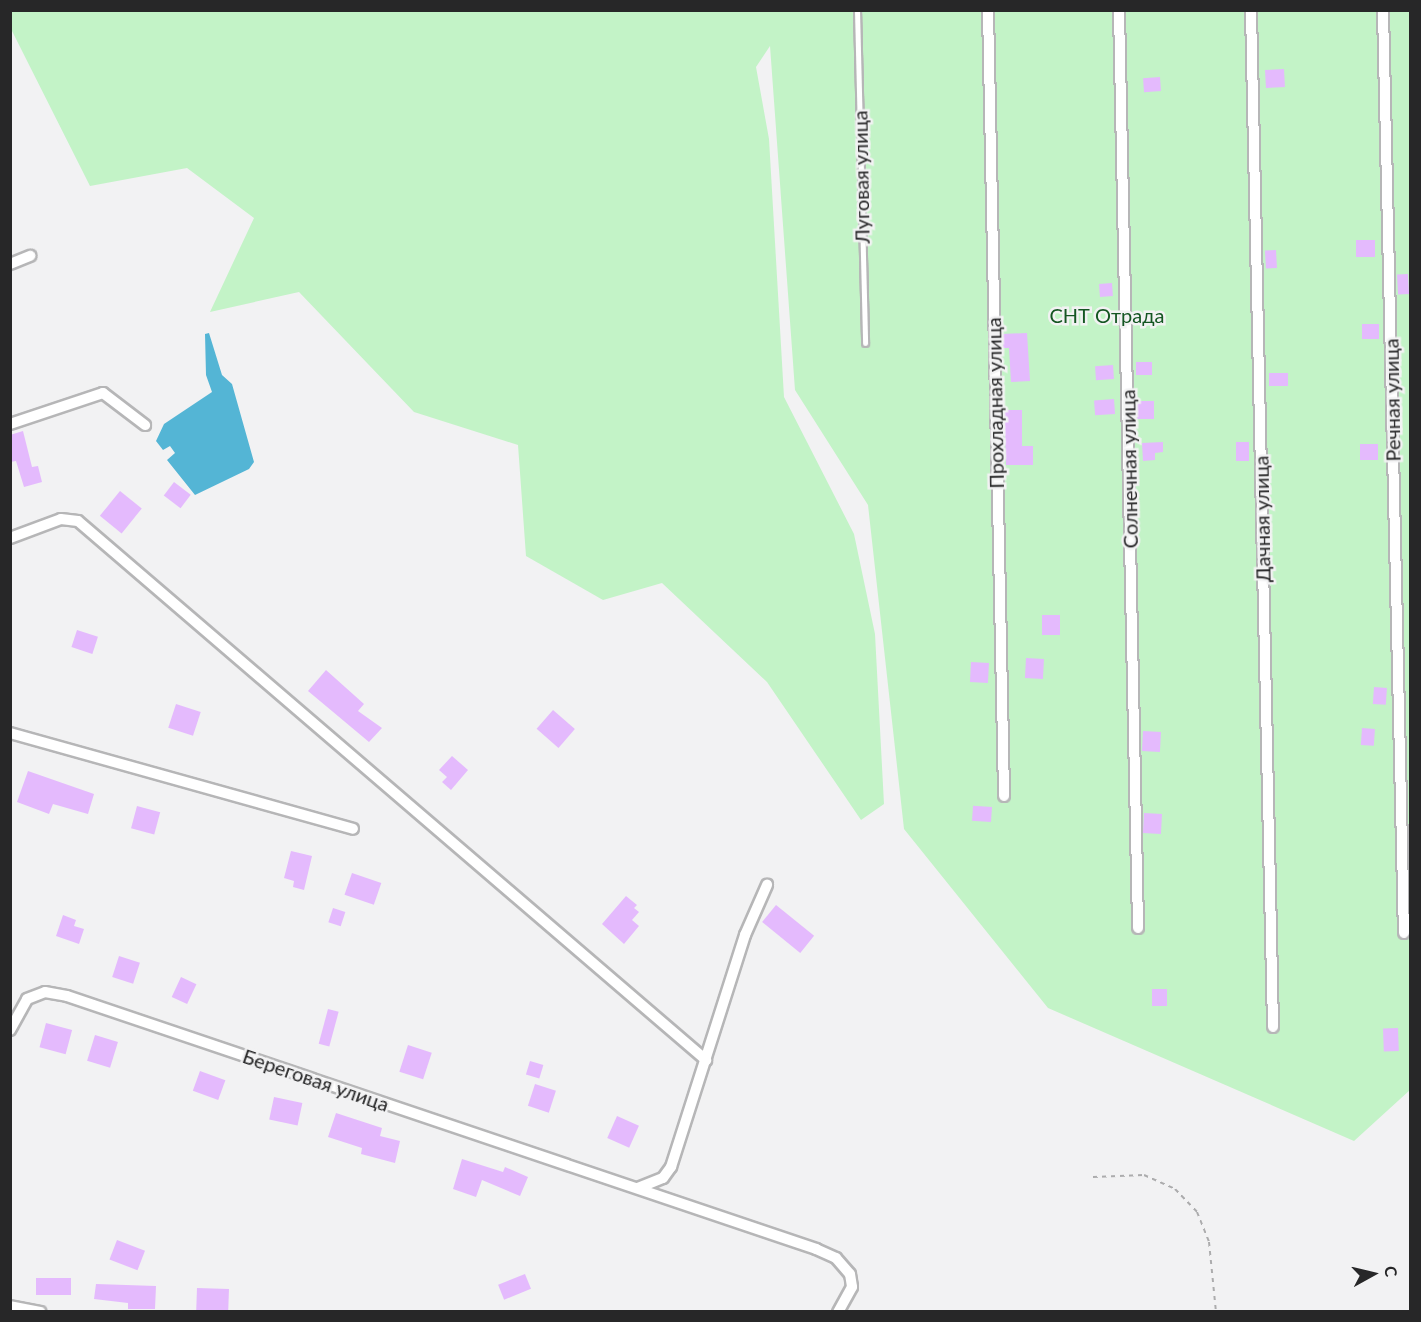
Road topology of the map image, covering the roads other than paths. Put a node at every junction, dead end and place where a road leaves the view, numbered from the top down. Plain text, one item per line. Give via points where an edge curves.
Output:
1 (858, 10) edge
2 (988, 10) edge
3 (1119, 10) edge
4 (1251, 10) edge
5 (1383, 10) edge
6 (30, 256) dead end
7 (10, 264) edge
8 (865, 343) dead end
9 (10, 424) edge
10 (145, 425) dead end
11 (10, 538) edge
12 (10, 733) edge
13 (1004, 796) dead end
14 (353, 829) dead end
15 (767, 885) dead end
16 (1138, 928) dead end
17 (1404, 933) dead end
18 (1273, 1027) dead end
19 (10, 1030) edge
20 (706, 1060) junction
21 (637, 1188) junction
22 (10, 1306) edge
23 (40, 1311) edge
24 (838, 1311) edge

1 - 8 lane, Луговая улица
2 - 13 street, Прохладная улица
3 - 16 street, Солнечная улица
4 - 18 street, Дачная улица
5 - 17 street, Речная улица
6 - 7 street
9 - 10 street via 103,393
11 - 20 street via 61,519 78,521
12 - 14 street
15 - 20 street via 745,935
19 - 21 street, Береговая улица via 27,999 45,992 67,996
20 - 21 street via 671,1167 663,1178
21 - 24 street, Береговая улица via 836,1258 850,1274 852,1287
22 - 23 street

